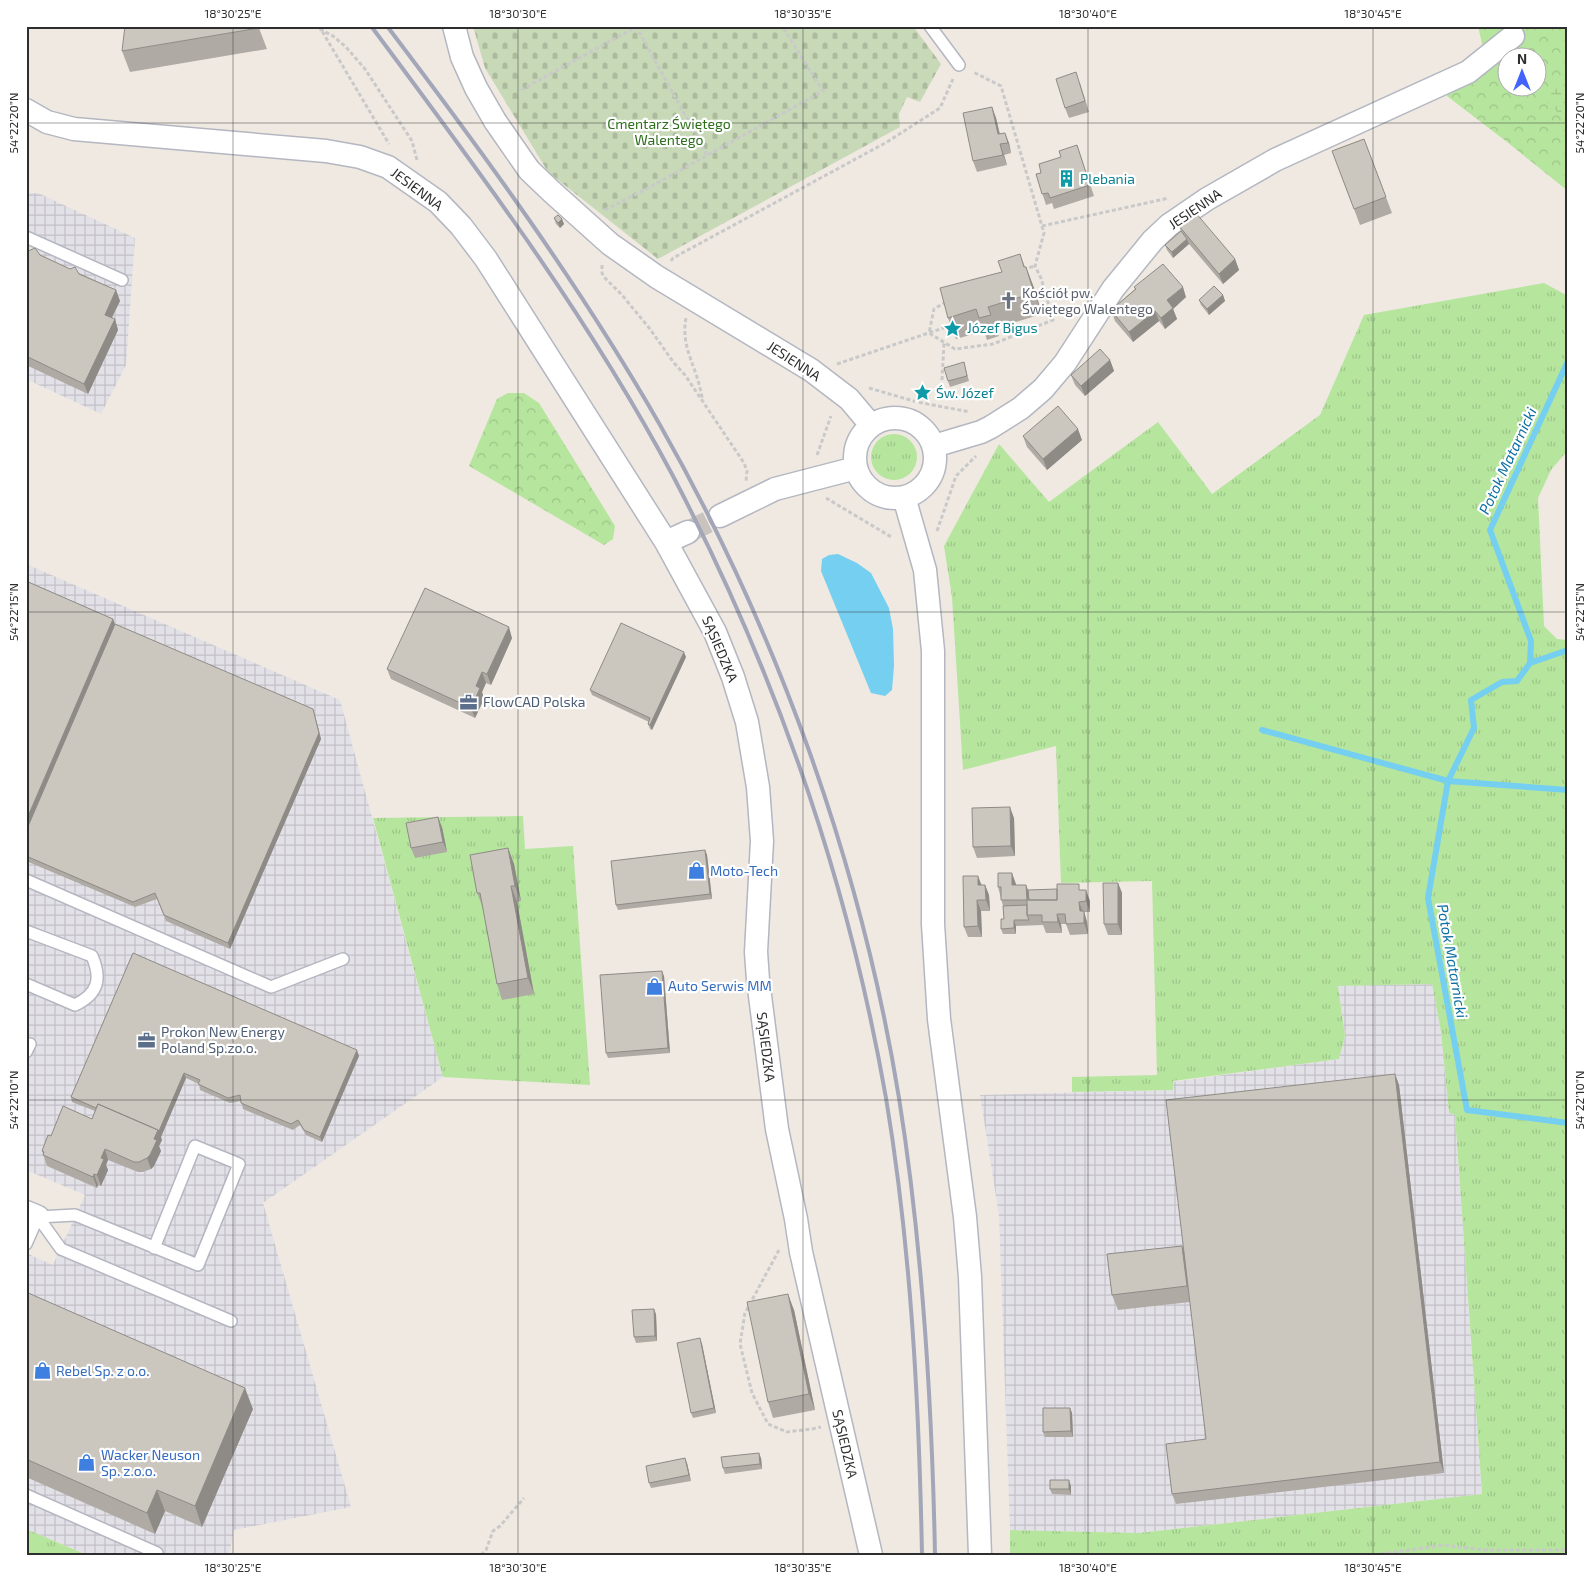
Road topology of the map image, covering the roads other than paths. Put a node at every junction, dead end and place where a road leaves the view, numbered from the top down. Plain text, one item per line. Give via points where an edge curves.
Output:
1 (454, 26) edge
2 (930, 26) edge
3 (1514, 36) dead end
4 (959, 65) road end
5 (26, 110) edge
6 (26, 237) edge
7 (122, 280) dead end
8 (871, 425) junction
9 (934, 446) junction
10 (856, 468) junction
11 (904, 497) junction
12 (720, 516) tunnel mouth
13 (688, 532) tunnel mouth
14 (666, 542) junction
15 (26, 880) edge
16 (26, 931) edge
17 (343, 959) dead end
18 (26, 984) edge
19 (32, 1215) edge
20 (26, 1244) edge
21 (154, 1248) junction
22 (231, 1321) dead end
23 (26, 1495) edge
24 (158, 1554) edge
25 (871, 1555) edge
26 (980, 1555) edge

1 - 8 street, JESIENNA via 462,57 476,88 529,170 610,244 811,370 849,399
2 - 4 lane
3 - 9 street, JESIENNA via 1468,72 1275,160 1169,225 1113,289 1065,363 1044,389 1021,408 981,432
5 - 14 street, JESIENNA via 47,122 74,129 345,154 388,167 412,183 438,202 486,259
6 - 7 lane
8 - 9 street via 883,419 908,419 920,425
8 - 10 street via 857,444
9 - 11 street via 936,459 926,484
10 - 11 street via 869,489 891,498
10 - 12 street via 775,489
11 - 26 street via 925,570 933,651 933,924 939,1019 970,1277
13 - 14 street
14 - 25 street, SĄSIEDZKA via 715,632 748,729 758,787 762,841 756,952 758,980 777,1129 801,1252
15 - 17 lane via 271,987
16 - 18 lane via 92,956 98,979 93,991 74,1004
19 - 20 lane
19 - 21 lane via 75,1215
19 - 22 lane via 61,1248
21 - 21 lane via 198,1266 239,1164 195,1146
23 - 24 lane

